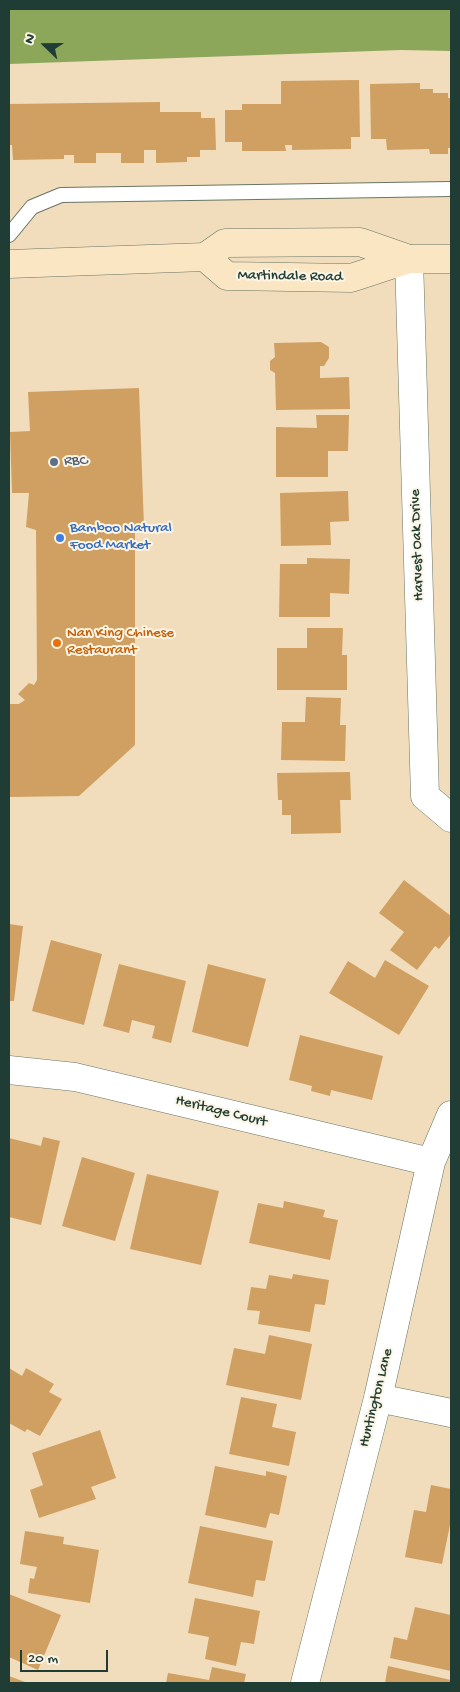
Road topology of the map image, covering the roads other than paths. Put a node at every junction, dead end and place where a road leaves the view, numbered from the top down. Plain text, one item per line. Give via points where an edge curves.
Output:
1 (451, 189) edge
2 (9, 235) edge
3 (205, 257) junction
4 (409, 259) junction
5 (451, 259) edge
6 (9, 264) edge
7 (451, 818) edge
8 (9, 1070) edge
9 (451, 1114) edge
10 (431, 1162) junction
11 (378, 1398) junction
12 (451, 1413) edge
13 (305, 1683) edge

1 - 2 lane via 61,195 32,207
3 - 4 main road, Martindale Road via 225,243 360,242
3 - 4 main road, Martindale Road via 227,276 351,278
3 - 6 main road
4 - 5 main road, Martindale Road
4 - 7 street, Harvest Oak Drive via 425,796
8 - 10 street, Heritage Court via 76,1077
9 - 10 street, Huntington Lane
10 - 11 street, Huntington Lane
11 - 12 street
11 - 13 street, Huntington Lane

